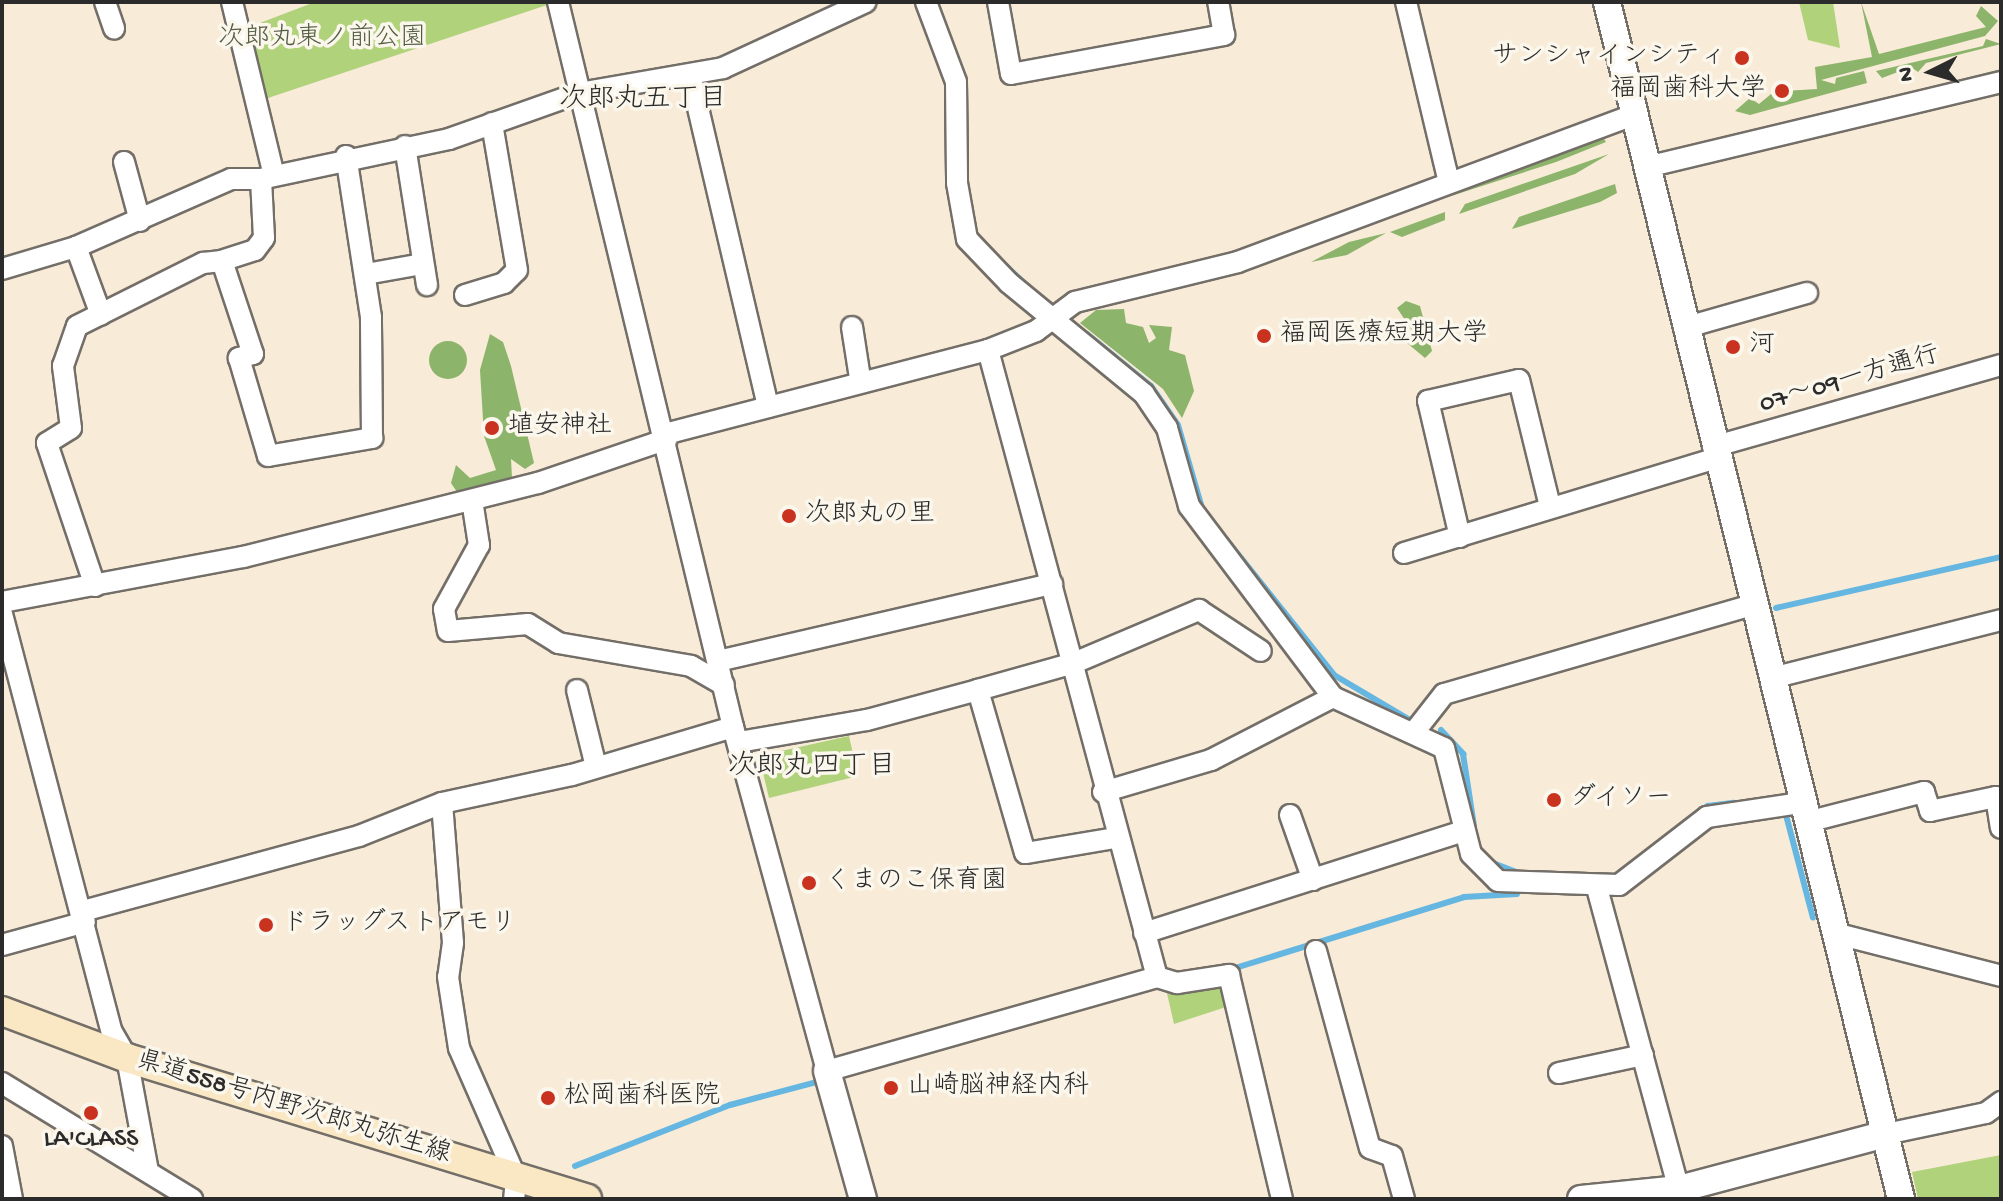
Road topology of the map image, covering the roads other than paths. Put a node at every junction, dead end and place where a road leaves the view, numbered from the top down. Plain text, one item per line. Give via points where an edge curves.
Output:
1 (105, 2) edge
2 (232, 2) edge
3 (558, 2) edge
4 (866, 2) edge
5 (926, 2) edge
6 (998, 2) edge
7 (1218, 2) edge
8 (1406, 2) edge
9 (1607, 2) edge
10 (114, 28) dead end
11 (691, 78) junction
12 (2001, 82) edge
13 (579, 93) junction
14 (1636, 114) junction
15 (492, 123) junction
16 (405, 146) junction
17 (346, 156) junction
18 (124, 162) dead end
19 (1647, 167) junction
20 (268, 177) junction
21 (1449, 182) junction
22 (140, 221) junction
23 (76, 247) junction
24 (222, 261) junction
25 (422, 264) junction
26 (2, 269) edge
27 (366, 274) junction
28 (427, 285) dead end
29 (1807, 293) dead end
30 (465, 295) dead end
31 (101, 315) junction
32 (1049, 316) junction
33 (852, 327) dead end
34 (1684, 328) junction
35 (988, 350) junction
36 (2001, 365) edge
37 (860, 378) junction
38 (768, 407) junction
39 (666, 436) junction
40 (1715, 453) junction
41 (472, 500) junction
42 (1550, 506) junction
43 (1460, 537) junction
44 (1404, 553) dead end
45 (1052, 584) junction
46 (95, 586) junction
47 (2, 602) edge
48 (1753, 605) junction
49 (2, 614) edge
50 (2001, 620) edge
51 (1246, 648) dead end
52 (718, 661) junction
53 (1074, 663) junction
54 (1772, 678) junction
55 (724, 685) junction
56 (577, 690) dead end
57 (978, 690) junction
58 (1333, 697) junction
59 (1415, 731) junction
60 (736, 734) junction
61 (596, 767) junction
62 (1103, 792) junction
63 (1998, 796) edge
64 (442, 803) junction
65 (1804, 813) junction
66 (1290, 815) dead end
67 (2001, 828) edge
68 (1463, 831) junction
69 (1115, 838) junction
70 (1313, 880) junction
71 (1597, 888) junction
72 (84, 916) junction
73 (1144, 933) junction
74 (1838, 934) junction
75 (2, 945) edge
76 (1316, 951) dead end
77 (2001, 976) edge
78 (1167, 980) junction
79 (2, 1011) edge
80 (1643, 1055) junction
81 (127, 1058) junction
82 (1559, 1073) dead end
83 (830, 1078) junction
84 (2, 1083) edge
85 (2001, 1102) edge
86 (1886, 1134) junction
87 (2, 1146) edge
88 (148, 1171) junction
89 (515, 1188) edge
90 (1679, 1189) junction
91 (12, 1199) edge
92 (192, 1199) edge
93 (587, 1199) edge
94 (863, 1199) edge
95 (1282, 1199) edge
96 (1404, 1199) edge
97 (1582, 1199) edge
98 (1901, 1199) edge

1 - 10 street
2 - 20 street
3 - 13 street
4 - 11 street
5 - 32 street via 956,82 960,222 1009,283
6 - 7 street via 1011,74 1224,35
8 - 21 street
9 - 14 street
11 - 13 street
11 - 38 street
12 - 19 street
13 - 15 street
13 - 39 street
14 - 19 street
14 - 21 street
15 - 16 street
15 - 30 street via 517,270 504,283
16 - 17 street
16 - 25 street
17 - 20 street
17 - 27 street
18 - 22 street
19 - 34 street
20 - 22 street via 231,179
20 - 24 street via 264,238 255,250
21 - 32 street via 1238,262 1075,302
22 - 23 street
23 - 26 street
23 - 31 street
24 - 27 street via 253,354 239,358 268,456 372,438
24 - 31 street
25 - 27 street
25 - 28 street
29 - 34 street
31 - 46 street via 77,326 63,366 71,428 47,443
32 - 35 street via 1036,331
32 - 58 street via 1144,394 1167,428 1189,506
33 - 37 street
34 - 40 street
35 - 37 street
35 - 45 street
36 - 40 street, 07～09一方通行
37 - 38 street
38 - 39 street
39 - 41 street
39 - 52 street
40 - 42 street, 07～09一方通行
40 - 48 street
41 - 46 street
41 - 55 street via 479,545 444,609 448,631 528,624 558,643 691,666
42 - 43 street, 07～09一方通行
42 - 43 street via 1519,380 1428,401
43 - 44 street, 07～09一方通行
45 - 52 street
45 - 53 street
46 - 47 street
48 - 54 street
48 - 59 street via 1444,694
49 - 72 street
50 - 54 street
51 - 53 street via 1199,610
52 - 55 street
53 - 57 street
53 - 62 street
54 - 65 street
55 - 60 street
56 - 61 street
57 - 60 street via 867,720
57 - 69 street via 1025,853
58 - 59 street
58 - 62 street via 1211,760
59 - 68 street via 1444,748
60 - 61 street
60 - 83 street
61 - 64 street
62 - 69 street
63 - 65 street via 1930,811 1924,792
63 - 67 street
64 - 72 street via 359,836
64 - 89 street via 453,943 448,977 459,1048
65 - 71 street via 1707,817 1643,873
65 - 74 street
66 - 70 street
68 - 70 street
68 - 71 street via 1471,854 1498,881
69 - 73 street
70 - 73 street
71 - 80 street
72 - 75 street
72 - 81 street via 112,1032
73 - 78 street
74 - 77 street
74 - 86 street
76 - 96 street via 1370,1148 1392,1156
78 - 83 street
78 - 95 street via 1229,975
79 - 81 main road, 県道558号内野次郎丸弥生線
80 - 82 street
80 - 90 street
81 - 88 street
81 - 89 main road, 県道558号内野次郎丸弥生線
83 - 94 street
84 - 88 street
85 - 86 street via 1986,1113
86 - 90 street
86 - 98 street
87 - 91 street
88 - 92 street
89 - 93 main road, 県道558号内野次郎丸弥生線
90 - 97 street

